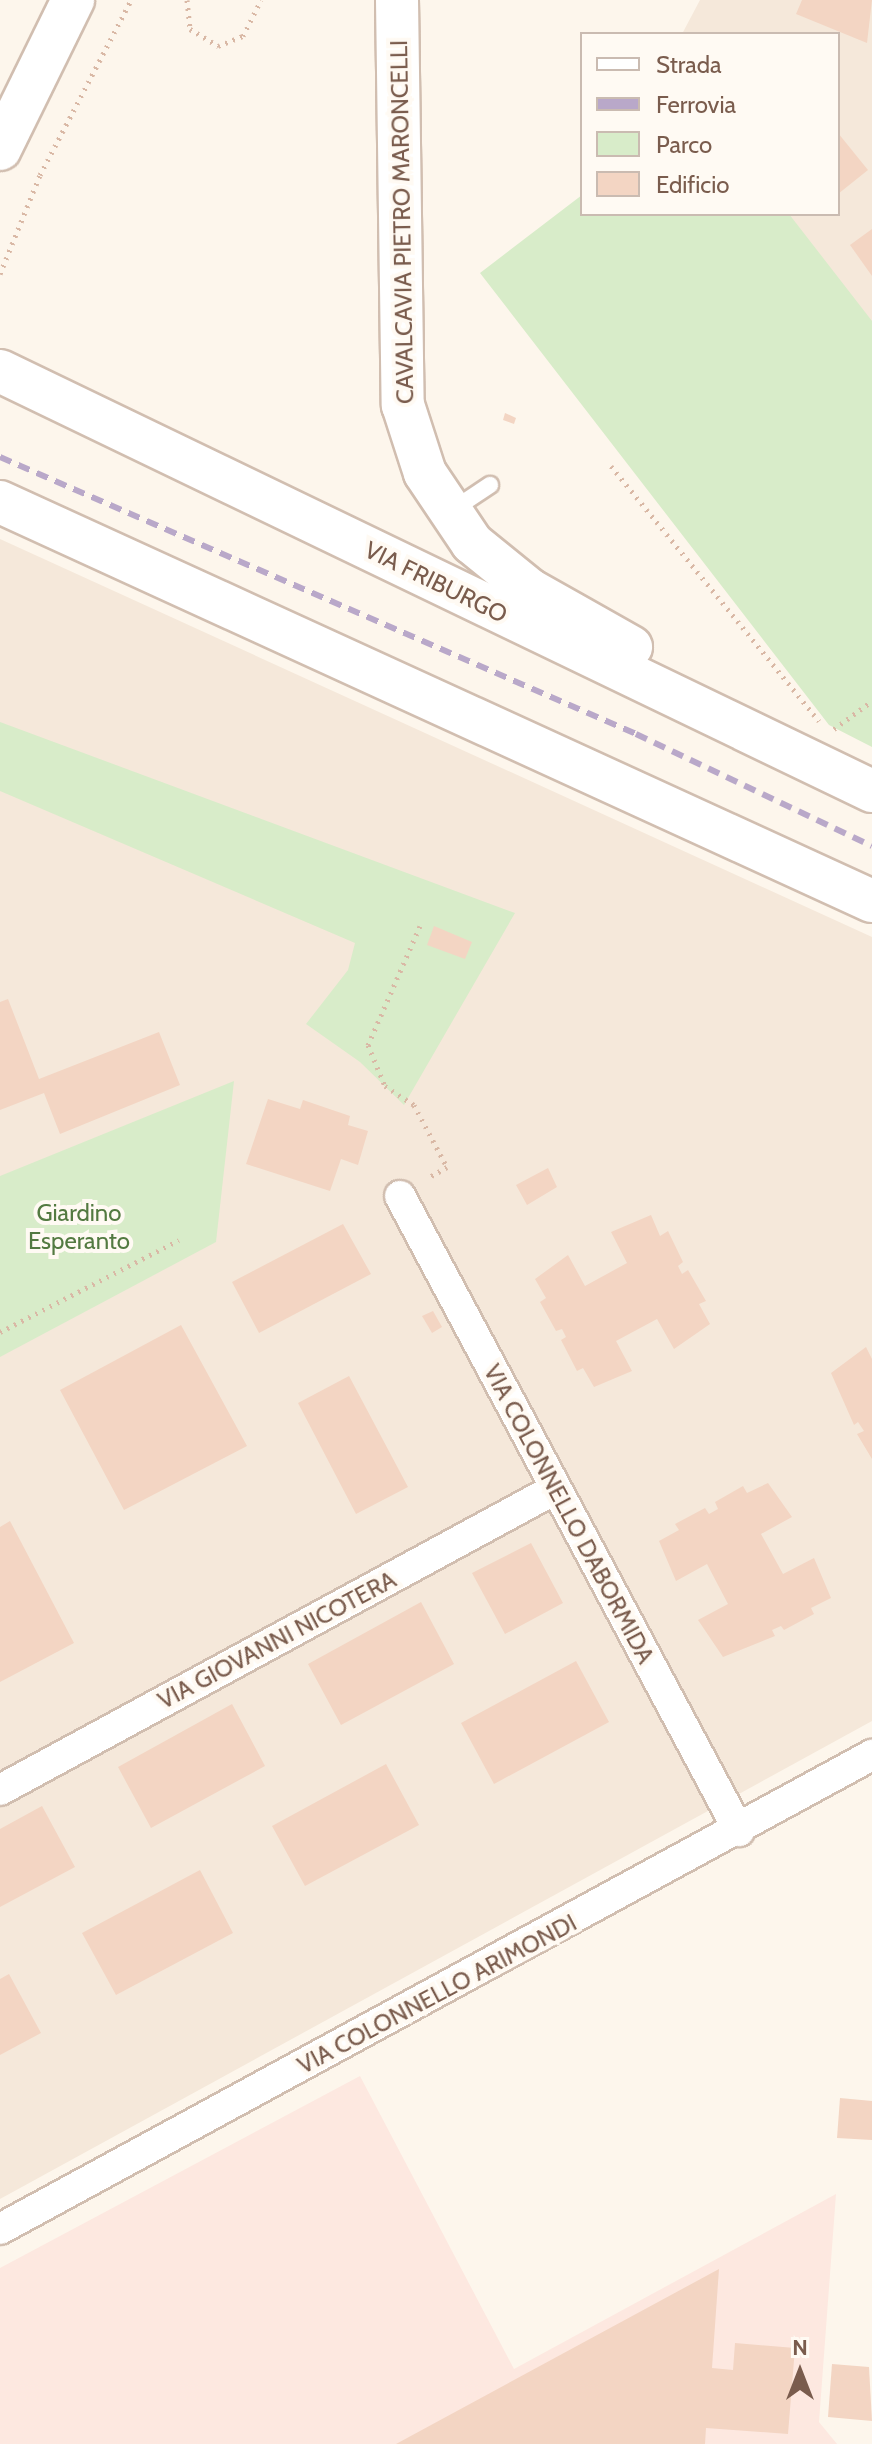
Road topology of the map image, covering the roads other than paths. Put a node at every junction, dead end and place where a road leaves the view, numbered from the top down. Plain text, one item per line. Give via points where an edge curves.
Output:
1 (73, 0) edge
2 (397, 0) edge
3 (0, 149) edge
4 (0, 371) edge
5 (490, 485) dead end
6 (0, 502) edge
7 (449, 512) junction
8 (775, 742) junction
9 (872, 791) edge
10 (872, 901) edge
11 (400, 1196) road end
12 (555, 1489) junction
13 (872, 1755) edge
14 (0, 1790) edge
15 (739, 1831) junction
16 (0, 2229) edge

1 - 3 street
2 - 7 street, CAVALCAVIA PIETRO MARONCELLI via 403,405 425,473
4 - 8 street, VIA FRIBURGO
5 - 7 lane
6 - 10 street
7 - 8 street, CAVALCAVIA PIETRO MARONCELLI via 472,543 530,590 707,689
8 - 9 street, VIA FRIBURGO
11 - 12 street, VIA COLONNELLO DABORMIDA
12 - 14 street, VIA GIOVANNI NICOTERA
12 - 15 street, VIA COLONNELLO DABORMIDA
13 - 15 street, VIA COLONNELLO ARIMONDI
15 - 16 street, VIA COLONNELLO ARIMONDI

